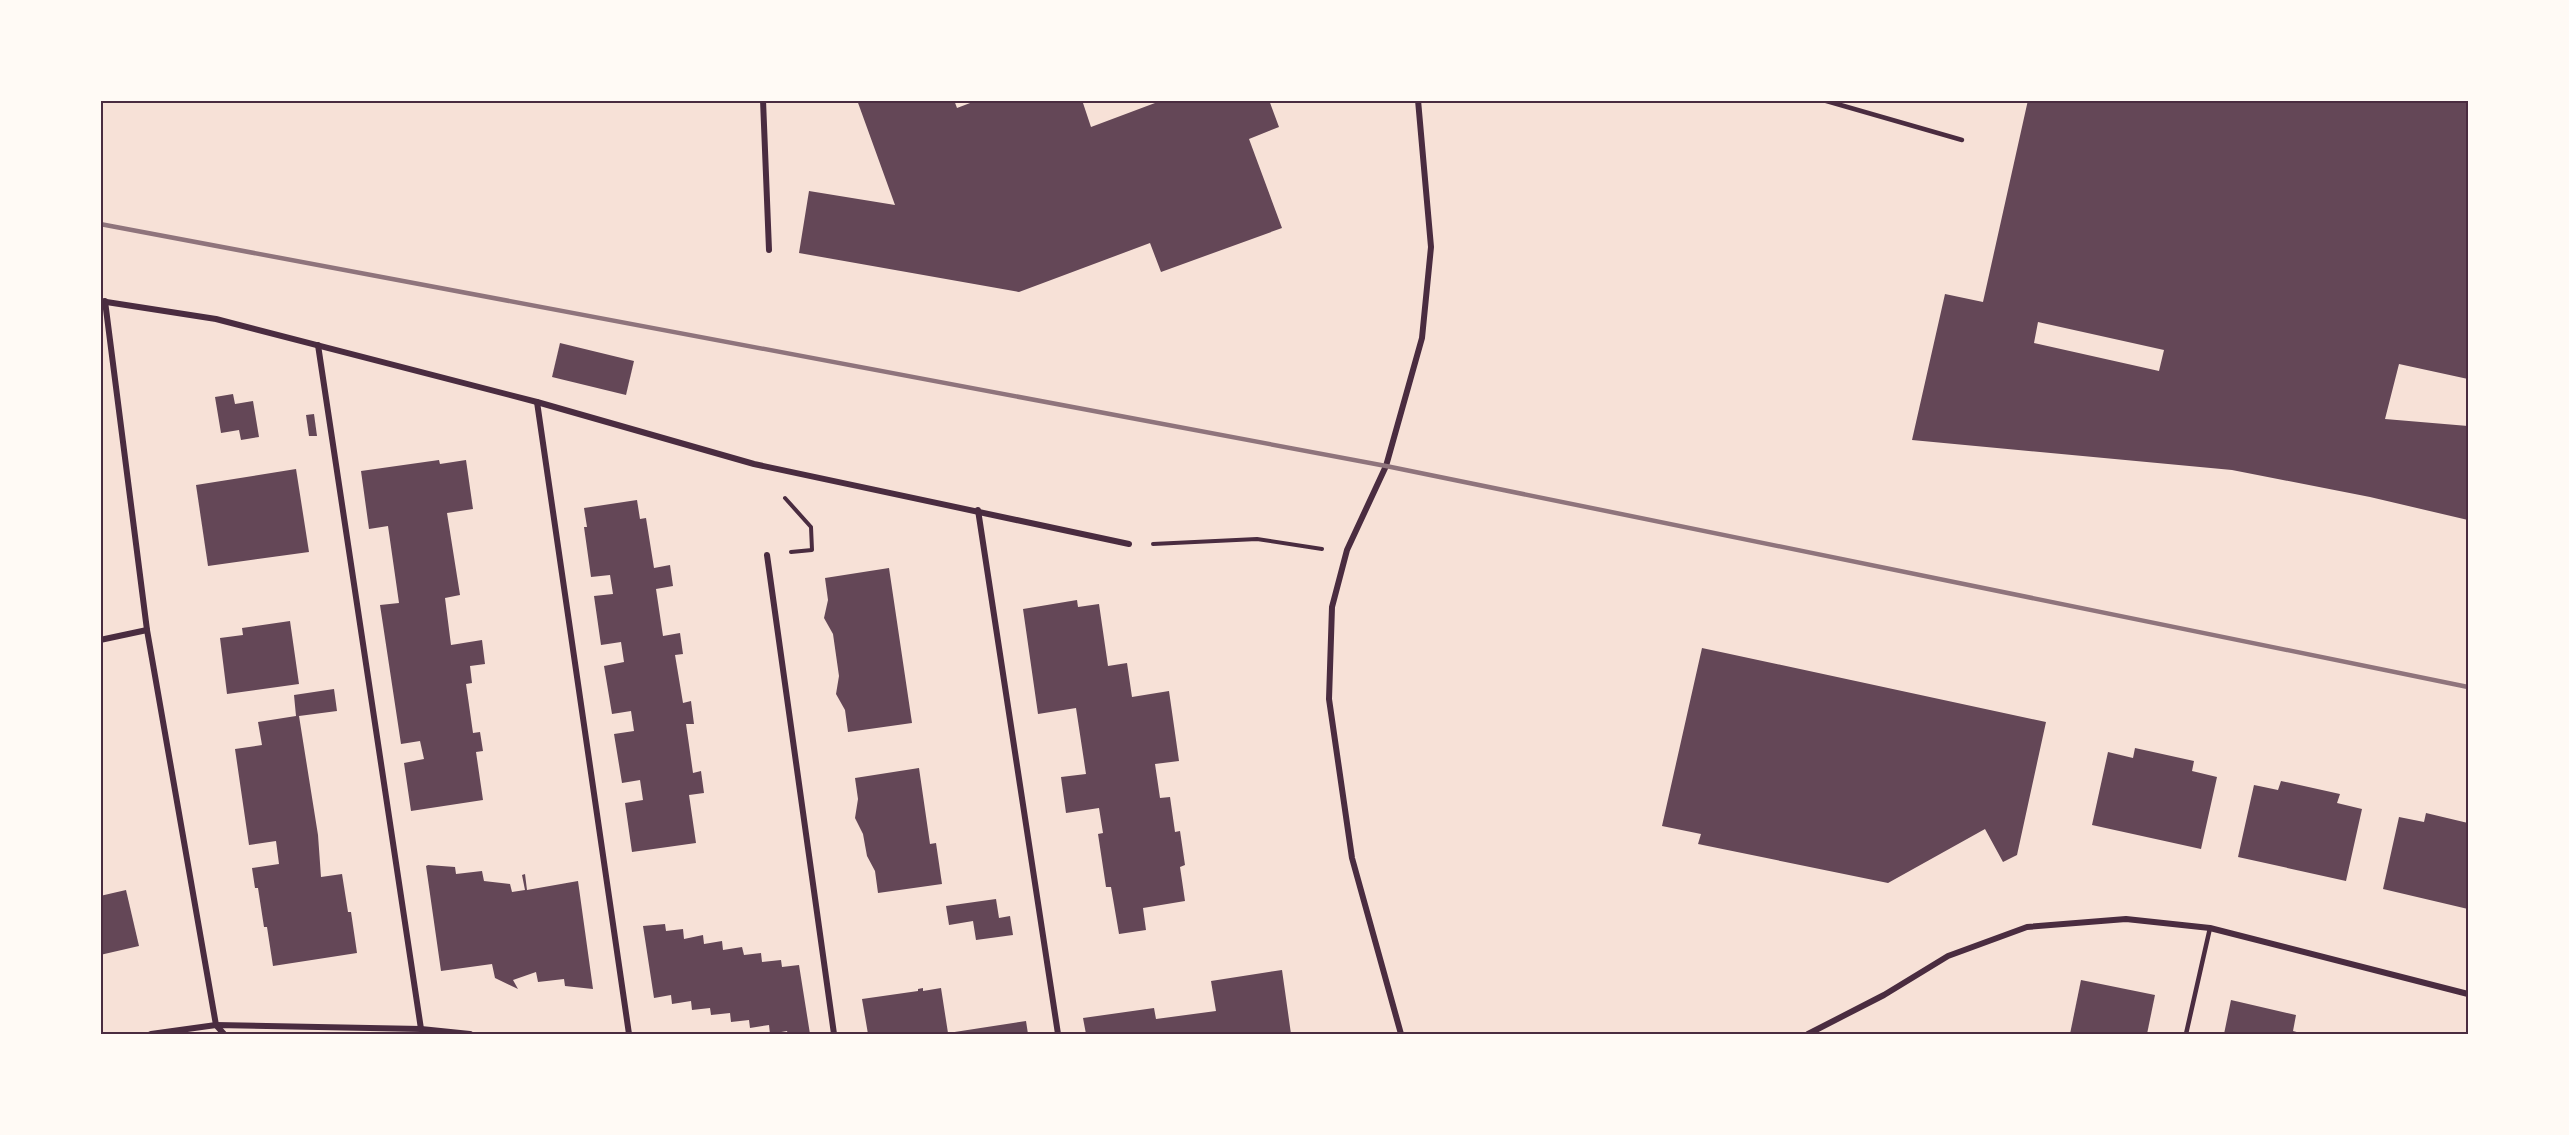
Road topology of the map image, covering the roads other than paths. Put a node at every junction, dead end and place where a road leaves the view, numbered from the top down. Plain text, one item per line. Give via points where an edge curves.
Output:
1 (763, 100) edge
2 (1418, 100) edge
3 (1823, 100) edge
4 (1962, 140) dead end
5 (769, 250) dead end
6 (103, 301) edge
7 (318, 345) junction
8 (537, 402) junction
9 (978, 510) junction
10 (1129, 544) road end
11 (767, 555) road end
12 (147, 630) junction
13 (100, 640) edge
14 (2210, 928) junction
15 (2469, 994) edge
16 (216, 1025) junction
17 (422, 1029) junction
18 (151, 1035) edge
19 (224, 1035) edge
20 (470, 1035) edge
21 (629, 1035) edge
22 (834, 1035) edge
23 (1058, 1035) edge
24 (1401, 1035) edge
25 (1808, 1035) edge
26 (2186, 1035) edge

1 - 5 street
2 - 24 street via 1431,247 1422,338 1386,466 1347,550 1332,607 1329,699 1352,858
3 - 4 lane
6 - 7 street via 216,319
6 - 12 street
7 - 8 street
7 - 17 street
8 - 9 street via 754,464
8 - 21 street
9 - 10 street
9 - 23 street
11 - 22 street
12 - 13 street
12 - 16 street
14 - 15 street
14 - 25 street via 2126,919 2027,927 1948,956
14 - 26 lane
16 - 17 street
16 - 18 street
16 - 19 street
17 - 20 street

